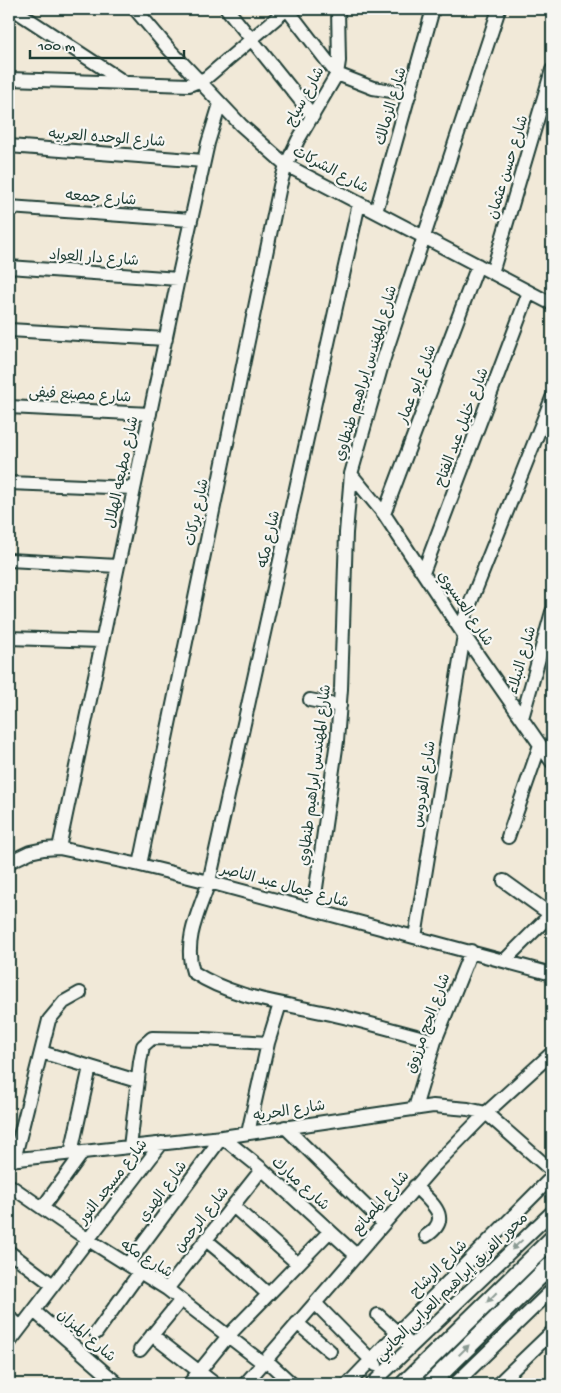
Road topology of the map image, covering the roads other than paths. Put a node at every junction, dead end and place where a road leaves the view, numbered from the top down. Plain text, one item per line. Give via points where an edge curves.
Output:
1 (13, 9) edge
2 (135, 9) edge
3 (227, 9) edge
4 (287, 9) edge
5 (338, 9) edge
6 (433, 9) edge
7 (499, 9) edge
8 (251, 39) junction
9 (552, 70) edge
10 (337, 74) junction
11 (9, 79) edge
12 (200, 82) junction
13 (125, 83) junction
14 (410, 94) junction
15 (220, 104) junction
16 (313, 116) junction
17 (9, 146) edge
18 (204, 161) junction
19 (286, 165) junction
20 (359, 203) junction
21 (9, 207) edge
22 (376, 212) junction
23 (191, 220) junction
24 (425, 237) junction
25 (478, 265) junction
26 (9, 267) edge
27 (492, 273) junction
28 (178, 279) junction
29 (528, 292) junction
30 (552, 304) edge
31 (9, 330) edge
32 (166, 339) junction
33 (552, 398) edge
34 (9, 407) edge
35 (150, 414) junction
36 (351, 474) junction
37 (9, 483) edge
38 (134, 488) junction
39 (384, 514) junction
40 (9, 560) edge
41 (117, 566) junction
42 (423, 573) junction
43 (552, 612) edge
44 (462, 632) junction
45 (9, 638) edge
46 (101, 641) junction
47 (310, 700) dead end
48 (340, 706) junction
49 (522, 718) junction
50 (540, 744) junction
51 (552, 762) edge
52 (508, 837) dead end
53 (59, 848) junction
54 (9, 862) edge
55 (140, 865) junction
56 (504, 881) dead end
57 (209, 882) junction
58 (313, 909) junction
59 (551, 914) edge
60 (415, 938) junction
61 (472, 951) junction
62 (505, 960) junction
63 (552, 974) edge
64 (80, 993) dead end
65 (280, 1004) junction
66 (435, 1041) junction
67 (268, 1043) junction
68 (41, 1052) junction
69 (552, 1053) edge
70 (90, 1067) junction
71 (137, 1081) junction
72 (415, 1108) junction
73 (486, 1113) junction
74 (285, 1127) junction
75 (248, 1133) junction
76 (222, 1137) junction
77 (162, 1143) junction
78 (130, 1147) junction
79 (77, 1153) junction
80 (11, 1160) edge
81 (262, 1169) junction
82 (552, 1171) edge
83 (552, 1177) edge
84 (9, 1184) edge
85 (416, 1186) junction
86 (233, 1206) junction
87 (43, 1208) junction
88 (552, 1212) edge
89 (383, 1223) junction
90 (330, 1231) junction
91 (426, 1236) dead end
92 (87, 1239) junction
93 (552, 1239) edge
94 (206, 1240) junction
95 (9, 1252) edge
96 (356, 1255) junction
97 (128, 1264) junction
98 (298, 1264) junction
99 (552, 1264) edge
100 (140, 1272) junction
101 (53, 1285) junction
102 (167, 1289) junction
103 (552, 1290) edge
104 (268, 1294) junction
105 (181, 1300) junction
106 (315, 1303) junction
107 (34, 1311) junction
108 (378, 1315) dead end
109 (9, 1317) edge
110 (297, 1323) junction
111 (21, 1327) junction
112 (552, 1332) edge
113 (96, 1333) dead end
114 (397, 1333) junction
115 (152, 1335) junction
116 (228, 1336) junction
117 (9, 1342) edge
118 (411, 1345) junction
119 (140, 1350) dead end
120 (330, 1351) dead end
121 (371, 1360) junction
122 (265, 1362) junction
123 (199, 1372) junction
124 (383, 1373) junction
125 (118, 1384) edge
126 (189, 1384) edge
127 (215, 1384) edge
128 (245, 1384) edge
129 (292, 1384) edge
130 (348, 1384) edge
131 (372, 1384) edge
132 (404, 1384) edge
133 (430, 1384) edge
134 (456, 1384) edge
135 (498, 1384) edge

1 - 13 street
2 - 12 street, شارع الشركات
3 - 8 street
4 - 8 street
4 - 10 street
5 - 10 street, شارع سياج
6 - 14 street, شارع الزمالك
7 - 24 street, شارع المهندس ابراهيم طنطاوي
8 - 12 street
8 - 16 street
9 - 27 street, شارع حسن عثمان
10 - 14 street via 373,88
10 - 16 street, شارع سياج
11 - 13 street
12 - 13 street via 175,85
12 - 15 street, شارع الشركات
14 - 22 street, شارع الزمالك
15 - 18 street, شارع مطبعه الهلال
15 - 19 street, شارع الشركات
16 - 19 street, شارع سياج
17 - 18 street, شارع الوحده العربيه
18 - 23 street, شارع مطبعه الهلال
19 - 20 street, شارع الشركات
19 - 55 street, شارع بركات
20 - 22 street, شارع الشركات
20 - 57 street, شارع مكه
21 - 23 street, شارع جمعه
22 - 24 street, شارع الشركات
23 - 28 street, شارع مطبعه الهلال
24 - 25 street, شارع الشركات
24 - 36 street, شارع المهندس ابراهيم طنطاوي via 383,361
25 - 27 street, شارع الشركات
25 - 39 street, شارع ابو عمار
26 - 28 street, شارع دار العواد
27 - 29 street, شارع الشركات
28 - 32 street, شارع مطبعه الهلال
29 - 30 street, شارع الشركات
29 - 42 street, شارع خليل عبد الفتاح
31 - 32 street
32 - 35 street, شارع مطبعه الهلال
33 - 44 street, شارع الفردوس
34 - 35 street, شارع مصنع فيفى
35 - 38 street, شارع مطبعه الهلال
36 - 39 street, شارع العسيوي
36 - 48 street, شارع المهندس ابراهيم طنطاوي
37 - 38 street
38 - 41 street, شارع مطبعه الهلال
39 - 42 street, شارع العسيوي
40 - 41 street
41 - 46 street, شارع مطبعه الهلال
42 - 44 street, شارع العسيوي
43 - 49 street, شارع النبلاء
44 - 49 street, شارع العسيوي
44 - 60 street, شارع الفردوس
45 - 46 street
46 - 53 street, شارع مطبعه الهلال
47 - 48 street
48 - 58 street, شارع المهندس ابراهيم طنطاوي
49 - 50 street, شارع العسيوي
50 - 51 street, شارع العسيوي
50 - 52 street
53 - 54 street, شارع جمال عبد الناصر via 30,852
53 - 55 street, شارع جمال عبد الناصر
55 - 57 street, شارع جمال عبد الناصر
56 - 59 street
57 - 58 street, شارع جمال عبد الناصر
57 - 65 street, شارع مكه via 191,934 189,956 193,972 206,980
58 - 60 street, شارع جمال عبد الناصر
59 - 62 street
60 - 61 street, شارع جمال عبد الناصر
61 - 62 street, شارع جمال عبد الناصر
61 - 66 street, شارع الحج مرزوق
62 - 63 street, شارع جمال عبد الناصر
64 - 68 street via 64,1002 52,1015
65 - 66 street via 329,1013
65 - 67 street
66 - 72 street, شارع الحج مرزوق
67 - 71 street via 152,1038 143,1046
67 - 75 street
68 - 70 street
68 - 80 street
69 - 73 street, شارع المصانع
70 - 71 street
70 - 79 street
71 - 78 street
72 - 73 street, شارع الحريه via 450,1107
72 - 74 street, شارع الحريه
73 - 82 street
73 - 85 street, شارع المصانع
74 - 75 street, شارع الحريه
74 - 89 street
75 - 76 street, شارع الحريه
76 - 77 street, شارع الحريه
76 - 81 street, شارع مبارك
76 - 97 street, شارع الهدي
77 - 78 street, شارع الحريه
77 - 92 street, شارع مسجد النور
78 - 79 street, شارع الحريه
79 - 80 street, شارع الحريه
79 - 87 street
81 - 86 street, شارع الرحمن
81 - 90 street, شارع مبارك
83 - 114 street, شارع الرشاح
84 - 87 street, شارع مكه
85 - 89 street, شارع المصانع
85 - 91 street via 438,1211 440,1218 438,1226
86 - 94 street, شارع الرحمن
86 - 98 street
87 - 92 street, شارع مكه
88 -> 118 street, محور الفريق إبراهيم العرابى الجانبي
89 - 96 street, شارع المصانع
90 - 96 street, شارع مبارك
90 - 98 street
92 - 97 street, شارع مكه
92 - 101 street, شارع مسجد النور
93 -> 132 main road
94 - 102 street, شارع الرحمن
94 - 104 street
95 - 101 street
96 - 106 street, شارع المصانع
97 - 100 street, شارع مكه
98 - 104 street
133 -> 99 main road
100 - 102 street, شارع مكه
100 - 113 street
101 - 107 street, شارع مسجد النور
102 - 105 street, شارع مكه
103 - 134 street
104 - 116 street
105 - 115 street
105 - 116 street, شارع مكه
106 - 110 street, شارع المصانع
106 - 121 street
107 - 111 street, شارع مسجد النور
107 - 125 street, شارع الميزان
108 - 114 street
109 - 111 street
110 - 120 street
110 - 122 street, شارع المصانع
111 - 117 street, شارع مسجد النور
112 - 135 street
114 - 118 street
114 - 121 street, شارع الرشاح
115 - 119 street
115 - 123 street
116 - 122 street, شارع مكه
116 - 123 street
118 - 124 street, محور الفريق إبراهيم العرابى الجانبي
121 - 124 street
121 - 130 street, شارع الرشاح
122 - 128 street, شارع المصانع
122 - 129 street, شارع مكه
123 - 126 street
123 - 127 street
124 - 131 street, محور الفريق إبراهيم العرابى الجانبي

